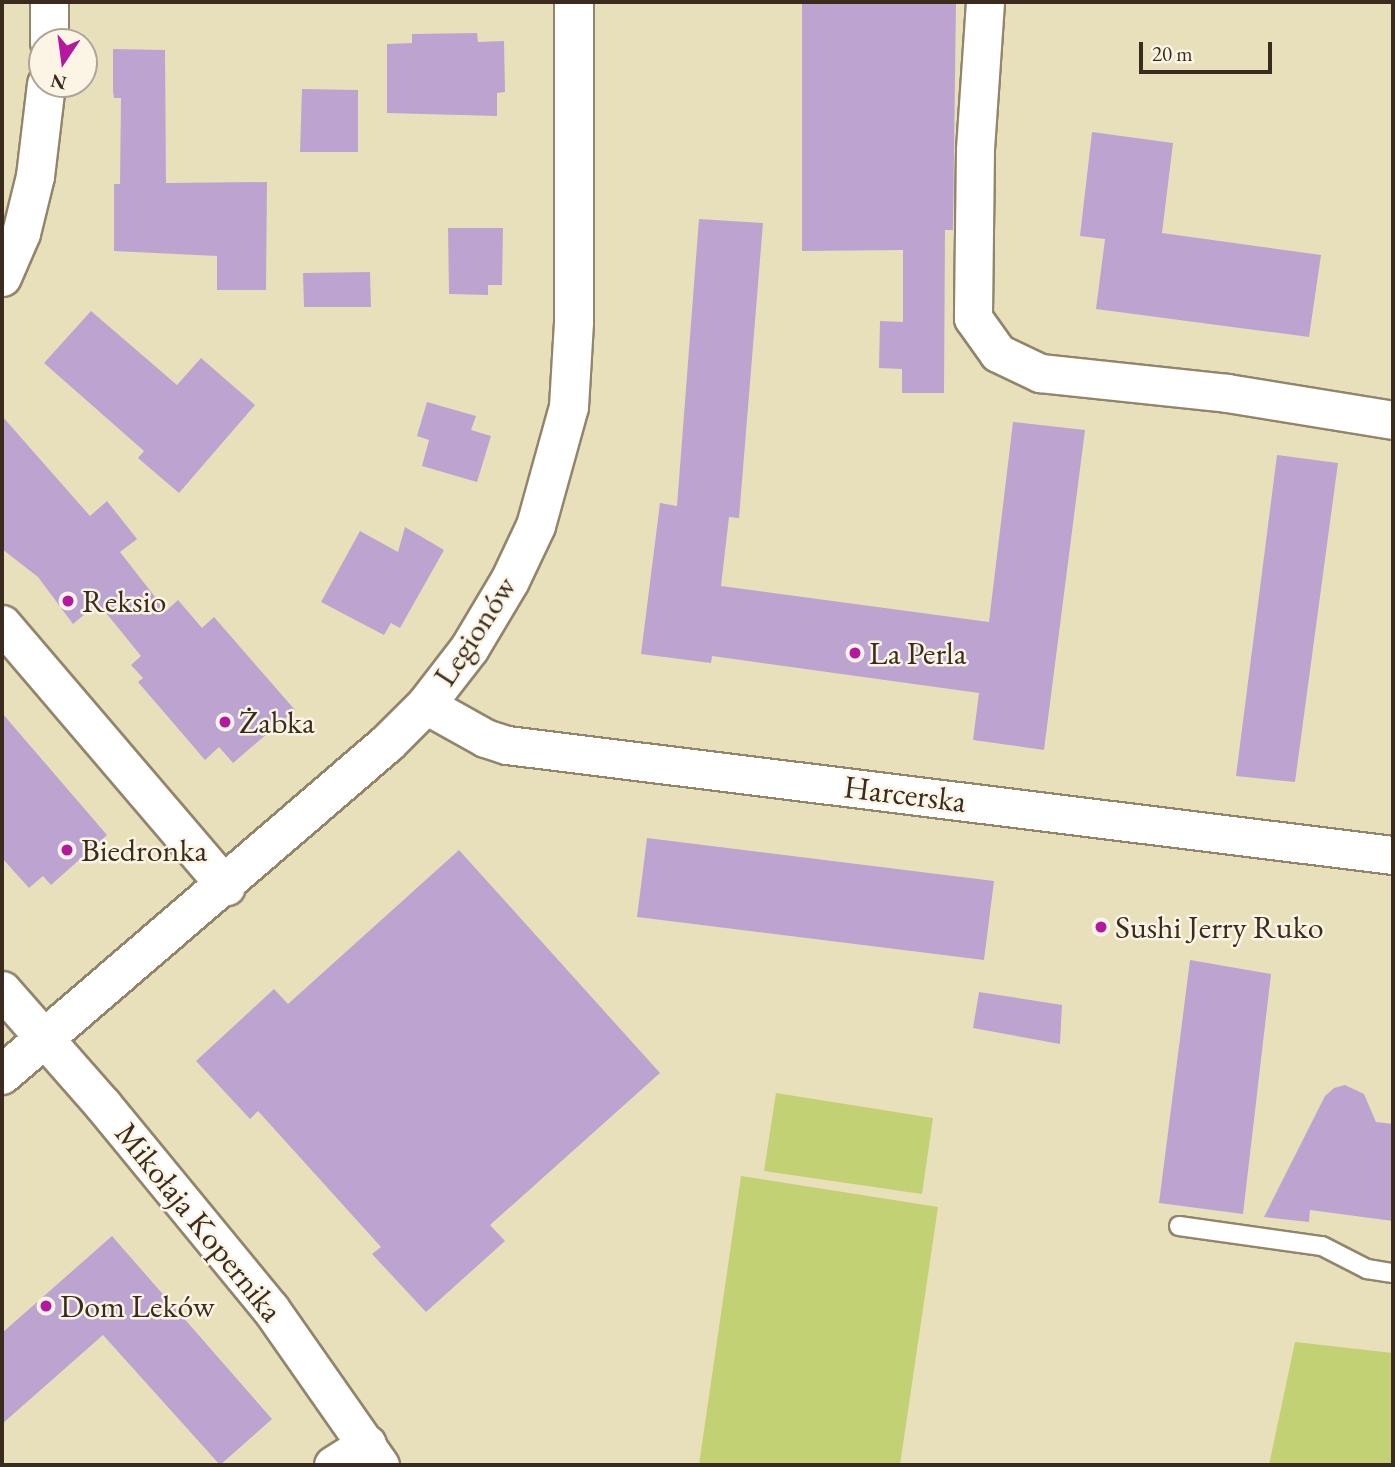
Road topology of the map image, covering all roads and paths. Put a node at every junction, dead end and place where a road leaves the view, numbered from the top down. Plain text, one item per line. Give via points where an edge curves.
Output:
1 (49, 2) edge
2 (574, 2) edge
3 (985, 2) edge
4 (49, 28) edge
5 (44, 98) edge
6 (2, 277) edge
7 (1393, 420) edge
8 (2, 624) edge
9 (426, 705) junction
10 (1392, 848) edge
11 (226, 886) junction
12 (2, 990) edge
13 (45, 1039) junction
14 (2, 1075) edge
15 (1179, 1226) dead end
16 (1393, 1273) edge
17 (374, 1454) edge
18 (332, 1465) edge

1 - 4 street
2 - 9 street, Legionów via 569,407 526,548 470,648
3 - 7 street via 975,150 973,318 998,353 1040,373 1227,393
5 - 6 street via 35,176 21,233
8 - 11 street
9 - 10 street, Harcerska via 506,745
9 - 11 street, Legionów
11 - 13 street, Legionów
12 - 13 street, Mikołaja Kopernika
13 - 14 street, Legionów
13 - 17 street, Mikołaja Kopernika via 270,1308
15 - 16 lane via 1322,1246 1367,1269
17 - 18 street

